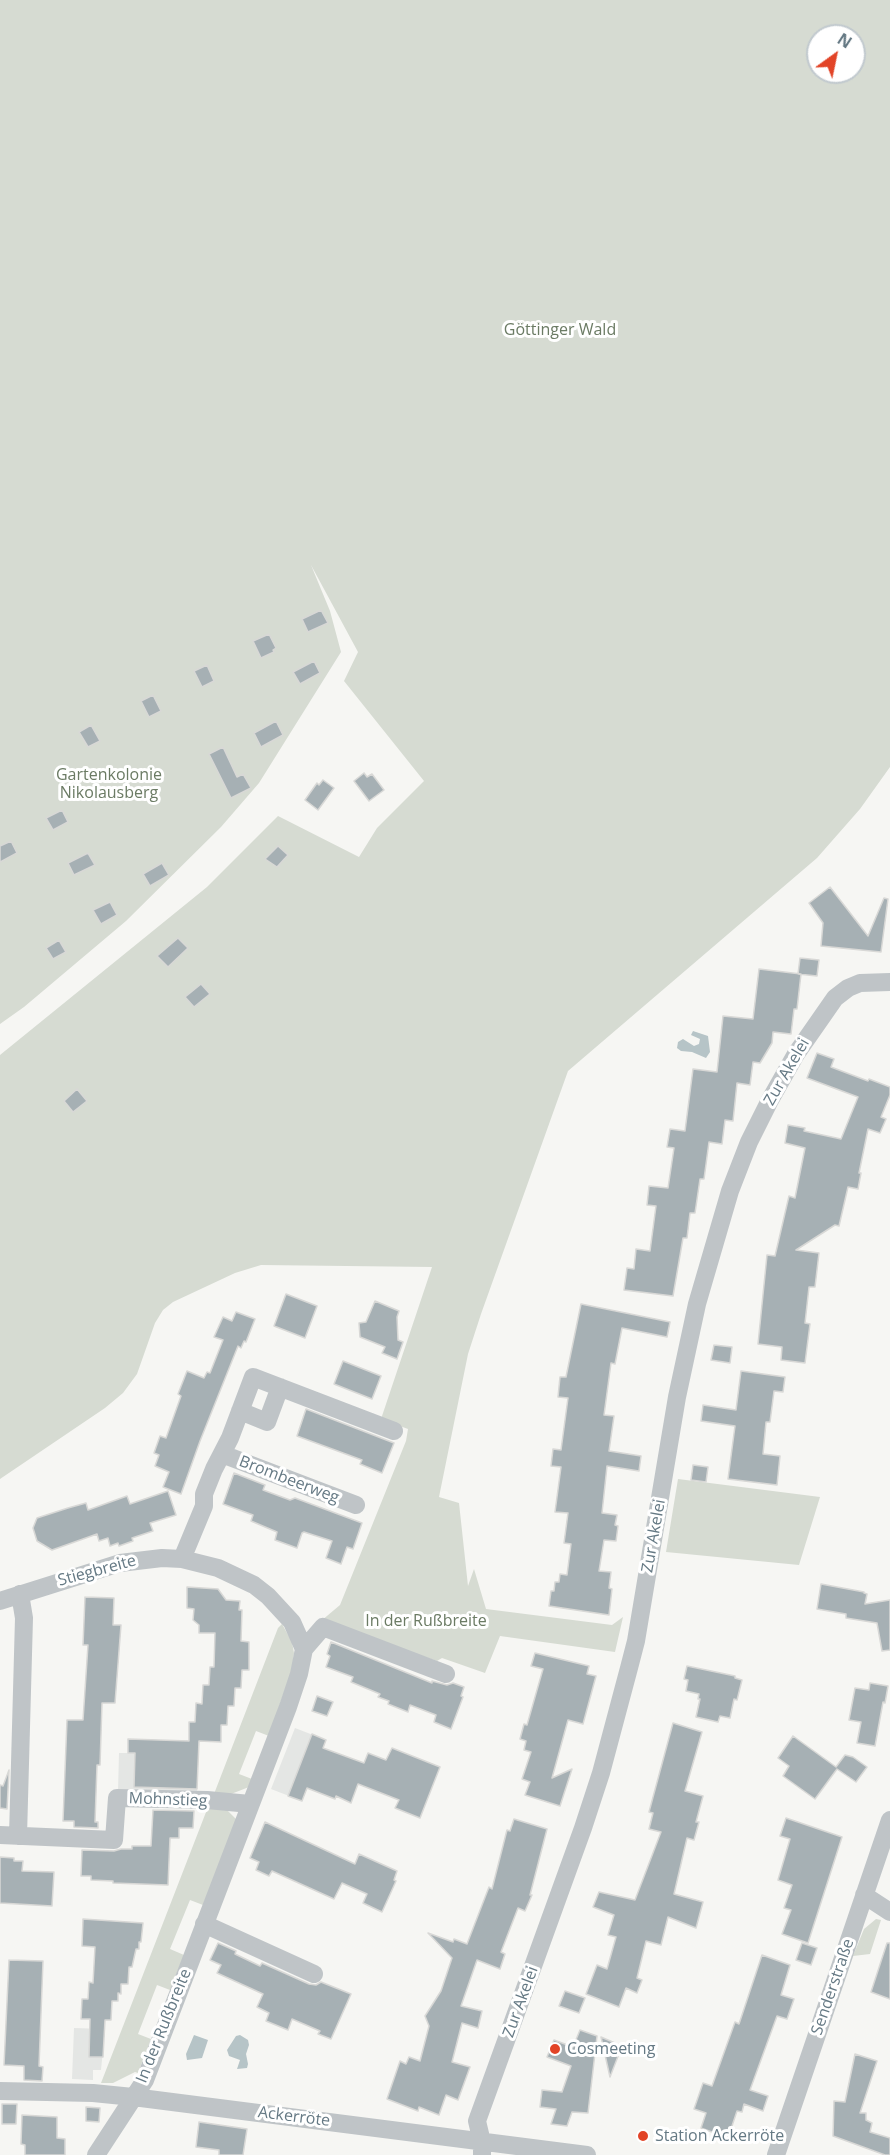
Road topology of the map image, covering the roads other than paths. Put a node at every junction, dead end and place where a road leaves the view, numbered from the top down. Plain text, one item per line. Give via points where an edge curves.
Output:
1 (890, 982) edge
2 (280, 1387) junction
3 (240, 1411) junction
4 (394, 1431) dead end
5 (222, 1454) junction
6 (356, 1505) dead end
7 (182, 1559) junction
8 (20, 1594) junction
9 (0, 1601) edge
10 (304, 1649) junction
11 (446, 1674) dead end
12 (250, 1804) junction
13 (890, 1820) edge
14 (9, 1835) edge
15 (864, 1895) junction
16 (890, 1912) edge
17 (204, 1924) junction
18 (314, 1974) dead end
19 (0, 2091) edge
20 (133, 2097) junction
21 (482, 2148) edge
22 (96, 2155) edge
23 (587, 2155) edge
24 (776, 2155) edge

1 - 21 street, Zur Akelei via 860,983 835,998 770,1100 730,1191 697,1304 677,1397 636,1641 583,1828 477,2121
2 - 3 street, Brombeerweg via 253,1377
2 - 3 street via 267,1422
2 - 4 street, Brombeerweg
3 - 5 street, Brombeerweg
5 - 6 street, Brombeerweg
5 - 7 street, Brombeerweg
7 - 8 street, Stiegbreite via 150,1558 120,1563
7 - 10 street, Stiegbreite via 236,1575 268,1596 292,1622
8 - 9 street, Stiegbreite
8 - 14 street, Mohnstieg via 24,1618
10 - 11 street, In der Rußbreite via 323,1627
10 - 12 street, In der Rußbreite via 299,1674
12 - 14 street, Mohnstieg via 117,1798 114,1840
12 - 17 street, In der Rußbreite
13 - 15 street, Senderstraße
15 - 16 street
15 - 24 street, Senderstraße
17 - 18 street
17 - 20 street, In der Rußbreite via 145,2080
19 - 20 street, Ackerröte
20 - 21 street, Ackerröte
20 - 22 street, In der Rußbreite
21 - 23 street, Ackerröte

